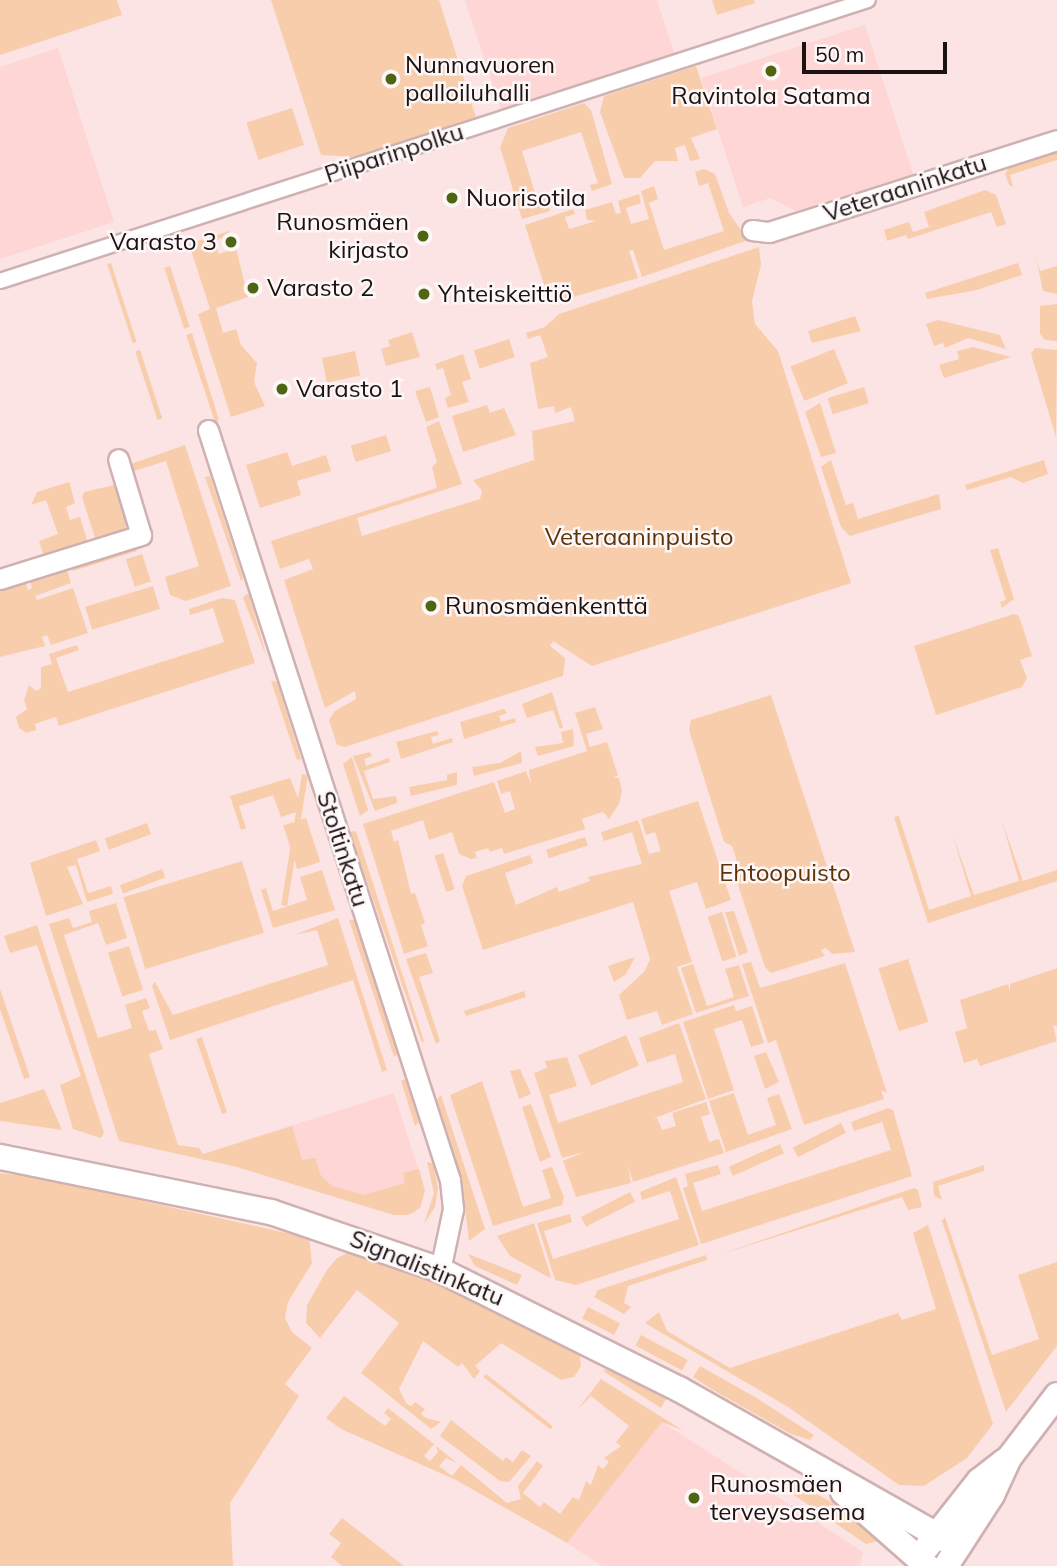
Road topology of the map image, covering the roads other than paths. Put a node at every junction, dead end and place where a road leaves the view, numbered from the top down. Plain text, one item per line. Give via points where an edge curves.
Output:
1 (869, 0) edge
2 (1057, 140) edge
3 (752, 230) dead end
4 (0, 281) edge
5 (208, 430) dead end
6 (118, 459) dead end
7 (0, 579) edge
8 (0, 1157) edge
9 (440, 1270) junction
10 (1057, 1395) edge
11 (1009, 1458) junction
12 (820, 1470) junction
13 (935, 1532) junction
14 (951, 1556) edge
15 (921, 1564) edge

1 - 4 street, Piiparinpolku
2 - 3 street, Veteraaninkatu via 769,232
5 - 9 street, Stoltinkatu via 450,1181 453,1209
6 - 7 street via 141,535
8 - 9 street, Signalistinkatu via 271,1212
9 - 12 street, Signalistinkatu via 591,1342
10 - 11 street
11 - 13 street via 979,1481
11 - 14 street via 992,1495
12 - 13 street, Signalistinkatu
12 - 15 street, Signalistinkatu
13 - 14 street, Signalistinkatu
13 - 15 street

